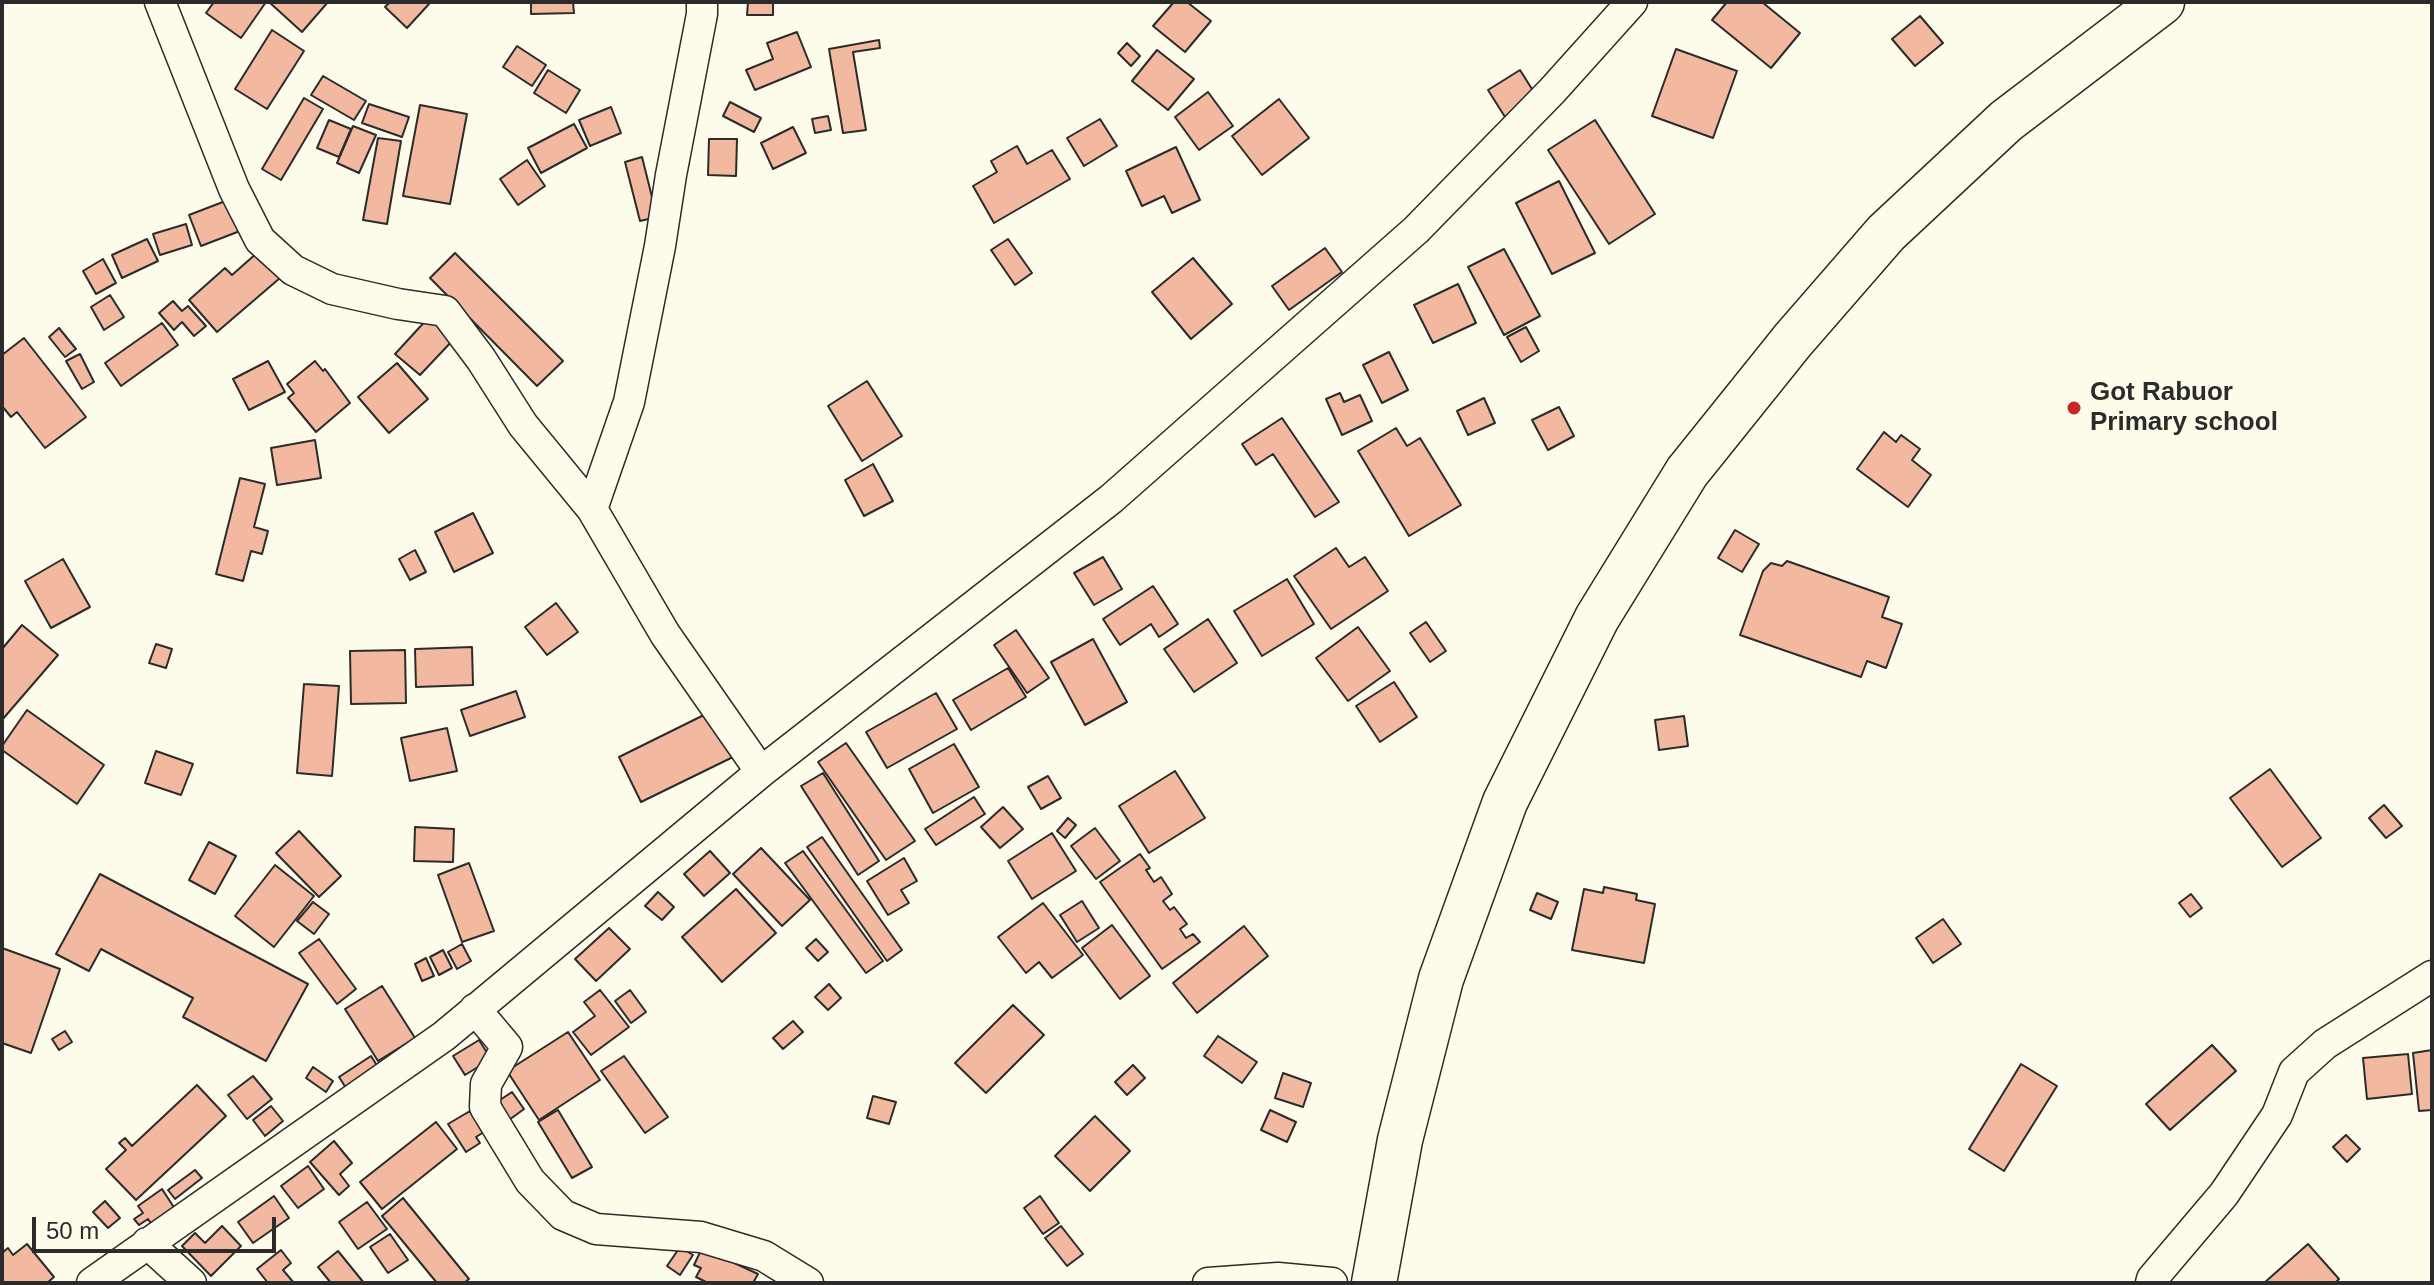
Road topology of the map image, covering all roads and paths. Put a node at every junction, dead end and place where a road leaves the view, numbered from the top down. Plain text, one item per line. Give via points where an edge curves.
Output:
1 (160, 2) edge
2 (702, 2) edge
3 (1632, 2) edge
4 (2162, 2) edge
5 (592, 509) junction
6 (761, 772) junction
7 (2432, 976) edge
8 (475, 1009) junction
9 (147, 1243) junction
10 (92, 1283) edge
11 (191, 1283) edge
12 (808, 1283) edge
13 (1208, 1283) edge
14 (1332, 1283) edge
15 (1374, 1283) edge
16 (2151, 1283) edge

1 - 5 street via 234,189 260,240 293,270 332,289 445,311 523,425
2 - 5 street via 629,402
3 - 6 street via 1416,230 1272,359 1111,499
4 - 15 highway via 2006,121 1886,233 1783,352 1670,498 1597,618 1505,802 1441,979 1400,1140
5 - 6 street via 665,634
6 - 8 street
7 - 16 street via 2325,1044 2294,1072 2277,1115 2224,1194
8 - 9 street
8 - 12 street via 507,1047 486,1084 485,1107 530,1181 563,1215 596,1229 701,1237 764,1256
9 - 10 street
9 - 11 street
13 - 14 street via 1278,1278

